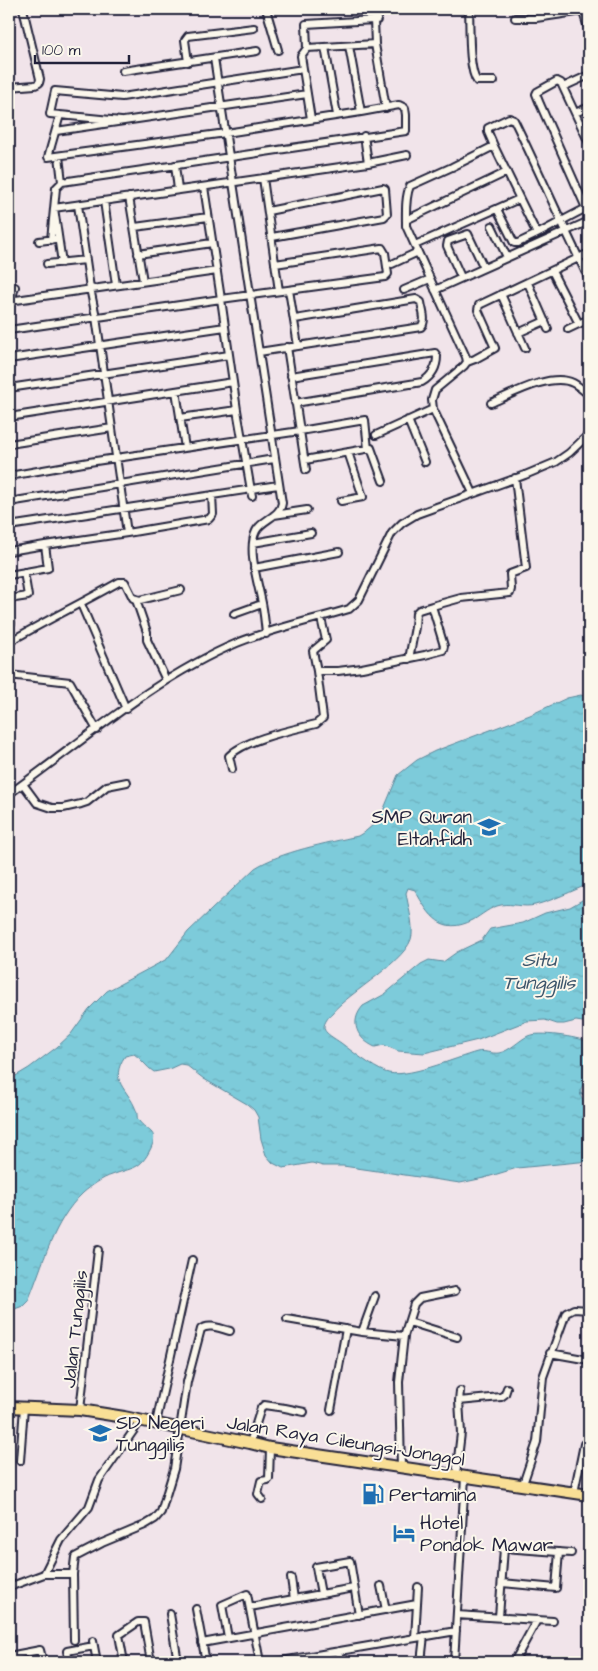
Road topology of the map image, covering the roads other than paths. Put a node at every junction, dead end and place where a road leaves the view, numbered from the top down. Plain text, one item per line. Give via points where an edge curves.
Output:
1 (12, 9) edge
2 (23, 9) edge
3 (266, 9) edge
4 (379, 9) edge
5 (469, 9) edge
6 (9, 10) edge
7 (582, 10) edge
8 (515, 18) dead end
9 (374, 20) junction
10 (254, 28) dead end
11 (589, 31) edge
12 (376, 44) junction
13 (350, 46) junction
14 (325, 47) junction
15 (307, 48) junction
16 (278, 50) dead end
17 (257, 51) dead end
18 (214, 58) junction
19 (188, 62) junction
20 (303, 69) junction
21 (123, 71) dead end
22 (589, 75) edge
23 (494, 81) dead end
24 (218, 83) junction
25 (9, 87) edge
26 (563, 87) junction
27 (307, 94) junction
28 (589, 106) edge
29 (222, 107) junction
30 (386, 108) junction
31 (361, 112) junction
32 (575, 113) junction
33 (60, 115) junction
34 (337, 115) junction
35 (311, 119) junction
36 (121, 121) junction
37 (56, 131) junction
38 (226, 133) junction
39 (364, 136) junction
40 (589, 140) edge
41 (494, 146) junction
42 (59, 156) junction
43 (408, 156) dead end
44 (229, 157) junction
45 (368, 163) junction
46 (175, 165) junction
47 (507, 172) junction
48 (263, 178) junction
49 (62, 182) junction
50 (233, 183) junction
51 (204, 187) junction
52 (178, 190) junction
53 (129, 198) junction
54 (519, 199) junction
55 (104, 201) junction
56 (78, 205) junction
57 (588, 207) edge
58 (54, 208) junction
59 (497, 209) junction
60 (268, 210) junction
61 (208, 217) junction
62 (406, 220) junction
63 (562, 221) junction
64 (589, 221) edge
65 (492, 226) dead end
66 (134, 227) junction
67 (566, 231) junction
68 (536, 234) junction
69 (272, 236) junction
70 (54, 239) junction
71 (39, 241) dead end
72 (212, 244) junction
73 (417, 249) junction
74 (589, 253) edge
75 (138, 254) junction
76 (507, 257) junction
77 (579, 258) junction
78 (86, 260) junction
79 (62, 263) junction
80 (47, 264) dead end
81 (275, 264) junction
82 (392, 264) dead end
83 (484, 268) junction
84 (217, 271) junction
85 (552, 271) junction
86 (461, 278) junction
87 (430, 279) junction
88 (589, 279) edge
89 (142, 281) junction
90 (528, 283) junction
91 (116, 285) junction
92 (15, 287) dead end
93 (90, 288) junction
94 (289, 290) junction
95 (404, 290) dead end
96 (435, 290) junction
97 (278, 291) junction
98 (501, 294) junction
99 (250, 295) junction
100 (221, 299) junction
101 (10, 301) edge
102 (96, 317) junction
103 (589, 319) edge
104 (295, 320) junction
105 (545, 321) junction
106 (579, 324) junction
107 (225, 327) junction
108 (548, 329) dead end
109 (568, 329) dead end
110 (9, 330) edge
111 (518, 333) junction
112 (100, 345) junction
113 (298, 346) junction
114 (287, 348) junction
115 (525, 348) dead end
116 (259, 352) junction
117 (229, 354) junction
118 (9, 359) edge
119 (467, 362) junction
120 (104, 372) junction
121 (291, 376) junction
122 (233, 382) junction
123 (9, 388) edge
124 (176, 392) junction
125 (589, 395) edge
126 (108, 401) junction
127 (295, 403) junction
128 (491, 403) dead end
129 (433, 409) junction
130 (237, 410) junction
131 (9, 417) edge
132 (180, 418) junction
133 (408, 420) junction
134 (112, 428) junction
135 (300, 431) junction
136 (272, 434) junction
137 (589, 434) edge
138 (376, 435) dead end
139 (242, 439) junction
140 (9, 444) edge
141 (185, 448) junction
142 (368, 449) junction
143 (348, 452) junction
144 (117, 458) junction
145 (274, 459) junction
146 (305, 460) junction
147 (425, 462) dead end
148 (246, 463) junction
149 (306, 470) dead end
150 (9, 476) edge
151 (515, 478) junction
152 (383, 481) dead end
153 (121, 484) junction
154 (278, 485) junction
155 (251, 492) junction
156 (473, 493) junction
157 (212, 495) junction
158 (341, 501) dead end
159 (9, 502) edge
160 (124, 508) junction
161 (307, 510) dead end
162 (274, 516) junction
163 (9, 526) edge
164 (127, 533) junction
165 (311, 533) dead end
166 (253, 543) junction
167 (45, 545) junction
168 (9, 551) edge
169 (339, 552) dead end
170 (254, 568) junction
171 (24, 572) junction
172 (9, 575) edge
173 (181, 590) dead end
174 (9, 599) edge
175 (136, 600) junction
176 (81, 604) junction
177 (262, 604) junction
178 (432, 606) junction
179 (234, 614) dead end
180 (321, 618) junction
181 (266, 634) junction
182 (9, 642) edge
183 (409, 659) junction
184 (317, 671) junction
185 (9, 675) edge
186 (166, 680) junction
187 (126, 709) junction
188 (97, 730) junction
189 (232, 769) dead end
190 (127, 782) dead end
191 (23, 784) junction
192 (9, 794) edge
193 (98, 1250) dead end
194 (192, 1260) dead end
195 (455, 1290) dead end
196 (375, 1296) dead end
197 (589, 1310) edge
198 (287, 1319) dead end
199 (409, 1322) junction
200 (346, 1330) junction
201 (230, 1331) dead end
202 (362, 1332) junction
203 (404, 1336) junction
204 (457, 1337) dead end
205 (550, 1353) junction
206 (589, 1359) edge
207 (507, 1388) dead end
208 (460, 1391) dead end
209 (459, 1401) junction
210 (9, 1407) edge
211 (24, 1407) junction
212 (80, 1410) junction
213 (331, 1410) dead end
214 (304, 1412) dead end
215 (141, 1420) junction
216 (156, 1423) junction
217 (181, 1429) junction
218 (250, 1443) junction
219 (584, 1444) dead end
220 (270, 1448) junction
221 (20, 1461) dead end
222 (401, 1468) junction
223 (461, 1476) junction
224 (523, 1484) junction
225 (574, 1493) junction
226 (589, 1495) edge
227 (262, 1499) dead end
228 (559, 1552) junction
229 (571, 1552) dead end
230 (44, 1574) junction
231 (73, 1574) junction
232 (291, 1578) dead end
233 (502, 1583) junction
234 (381, 1586) dead end
235 (9, 1587) edge
236 (418, 1587) dead end
237 (354, 1588) junction
238 (321, 1594) junction
239 (294, 1599) junction
240 (417, 1604) junction
241 (250, 1607) junction
242 (196, 1609) dead end
243 (386, 1610) junction
244 (170, 1614) dead end
245 (359, 1615) junction
246 (457, 1615) junction
247 (499, 1617) junction
248 (537, 1620) junction
249 (553, 1620) dead end
250 (456, 1631) junction
251 (254, 1634) junction
252 (424, 1636) junction
253 (228, 1638) junction
254 (414, 1638) junction
255 (74, 1640) dead end
256 (202, 1643) junction
257 (339, 1651) junction
258 (313, 1659) edge
259 (286, 1661) edge
260 (15, 1662) edge
261 (43, 1662) edge
262 (69, 1662) edge
263 (97, 1662) edge
264 (124, 1662) edge
265 (151, 1662) edge
266 (178, 1662) edge
267 (206, 1662) edge
268 (260, 1662) edge
269 (276, 1662) edge
270 (341, 1662) edge
271 (422, 1662) edge
272 (454, 1662) edge
273 (514, 1662) edge

1 - 6 street
2 - 25 street via 40,79 35,85
3 - 16 street
4 - 9 street via 377,20
5 - 23 street via 474,78 476,81
7 - 8 street
7 - 11 street
9 - 12 street
9 - 15 street via 306,24
10 - 19 street via 188,36 185,40
12 - 13 street
12 - 30 street
13 - 14 street
13 - 31 street
14 - 15 street
14 - 34 street
15 - 20 street via 301,56
17 - 18 street
18 - 19 street
18 - 24 street
19 - 21 street
20 - 24 street
20 - 27 street
22 - 26 street
24 - 29 street
24 - 33 street via 122,97 55,91 50,114
26 - 32 street
26 - 57 street via 557,81 536,94
27 - 29 street
27 - 35 street
28 - 32 street
29 - 36 street
29 - 38 street
30 - 31 street
30 - 39 street via 399,105 404,108 406,131
31 - 34 street
32 - 40 street
33 - 36 street
33 - 37 street
34 - 35 street
35 - 38 street
36 - 37 street
37 - 42 street via 48,157
38 - 42 street
38 - 44 street
39 - 44 street
39 - 45 street
41 - 47 street
41 - 62 street via 410,186
41 - 63 street via 488,128 512,118
42 - 49 street
43 - 45 street
44 - 46 street
44 - 50 street
45 - 48 street
46 - 49 street
46 - 52 street
47 - 54 street
47 - 62 street
48 - 50 street
48 - 60 street
49 - 58 street via 56,188
50 - 51 street
50 - 99 street
51 - 52 street
51 - 61 street
52 - 53 street
53 - 55 street
53 - 66 street
54 - 59 street
54 - 68 street
55 - 56 street
55 - 91 street
56 - 58 street
56 - 78 street
57 - 63 street
58 - 70 street
59 - 68 street via 514,243
59 - 73 street
60 - 69 street
60 - 69 street via 383,188 386,194 387,214 382,218
61 - 66 street
61 - 72 street
62 - 73 street
63 - 67 street
63 - 68 street
64 - 67 street
65 - 76 street
66 - 75 street
67 - 76 street
67 - 77 street
69 - 81 street
70 - 71 street
70 - 79 street
72 - 75 street
72 - 84 street
73 - 82 street
73 - 87 street
74 - 77 street
75 - 89 street
76 - 83 street
77 - 85 street
77 - 88 street
78 - 79 street
78 - 93 street
79 - 80 street
81 - 94 street via 384,250 388,274 385,278
81 - 97 street
83 - 86 street
83 - 86 street via 468,234 448,241 447,246
84 - 89 street
84 - 100 street
85 - 90 street
85 - 106 street
86 - 96 street
87 - 95 street
87 - 96 street
89 - 91 street
90 - 98 street
90 - 105 street
91 - 93 street
92 - 101 street
93 - 101 street
93 - 102 street
94 - 97 street
94 - 104 street
96 - 119 street
97 - 99 street
98 - 111 street
98 - 119 street via 477,307 494,348
99 - 100 street
99 - 116 street
100 - 102 street
100 - 107 street
102 - 110 street
102 - 112 street
103 - 106 street
104 - 113 street
104 - 113 street via 416,300 420,302 424,321 421,327
105 - 108 street
105 - 111 street
106 - 109 street
107 - 112 street
107 - 117 street
111 - 115 street
112 - 118 street
112 - 120 street
113 - 114 street
114 - 116 street
114 - 121 street
116 - 136 street
117 - 120 street
117 - 122 street
119 - 129 street via 435,390
120 - 123 street
120 - 126 street
121 - 127 street
121 - 127 street via 435,353 437,356 434,371 422,382
122 - 124 street
122 - 130 street
124 - 126 street
124 - 132 street
125 - 128 street via 572,383 555,380 544,381
126 - 131 street
126 - 134 street
127 - 135 street
129 - 133 street
129 - 156 street
130 - 132 street
130 - 139 street
132 - 141 street
133 - 138 street
133 - 147 street
134 - 140 street
134 - 144 street
135 - 136 street
135 - 142 street via 365,420
135 - 146 street
136 - 139 street
136 - 145 street
137 - 151 street via 556,462
139 - 141 street
139 - 148 street
141 - 144 street
142 - 143 street
142 - 152 street via 371,448
143 - 146 street
143 - 158 street via 363,497
144 - 150 street
144 - 153 street
145 - 148 street
145 - 154 street
146 - 149 street
148 - 153 street
148 - 155 street
151 - 156 street
151 - 178 street via 526,569 510,574 511,592 507,594 461,598
153 - 159 street
153 - 160 street
154 - 155 street
154 - 162 street via 282,506
155 - 157 street
156 - 180 street via 402,523 392,533 359,600 350,609
157 - 160 street
157 - 164 street via 213,514 209,519
160 - 163 street
160 - 164 street
161 - 162 street
162 - 166 street via 258,528
164 - 167 street
165 - 166 street
166 - 170 street
167 - 168 street
167 - 171 street via 48,568
169 - 170 street
170 - 177 street
171 - 172 street
171 - 174 street via 28,596
173 - 175 street
175 - 176 street via 128,584 122,582
175 - 186 street via 147,640
176 - 182 street
176 - 187 street
177 - 179 street
177 - 181 street
178 - 183 street via 416,613
178 - 183 street via 444,648
180 - 181 street
180 - 184 street via 326,640 313,651
181 - 186 street via 238,643
183 - 184 street via 338,671
184 - 189 street via 321,721 238,748 229,756
185 - 188 street via 70,682
186 - 187 street
187 - 188 street
188 - 191 street
190 - 191 street via 107,786 87,802 63,808 37,803
191 - 192 street
193 - 212 street, Jalan Tunggilis
194 - 216 street
195 - 199 street via 420,1298 414,1304
196 - 202 street
197 - 205 street via 566,1312
198 - 200 street
199 - 203 street
199 - 204 street
200 - 202 street
200 - 213 street
201 - 217 street via 210,1326 201,1329 187,1382
202 - 203 street
203 - 222 street via 399,1382
205 - 206 street
205 - 224 street via 543,1377 537,1442
207 - 209 street via 501,1397
208 - 209 street
209 - 223 street
210 - 211 main road, Jalan Raya Cileungsi-Jonggol
211 - 212 main road, Jalan Raya Cileungsi-Jonggol
211 - 221 street
212 - 215 main road, Jalan Raya Cileungsi-Jonggol
214 - 218 street via 264,1406
215 - 216 main road, Jalan Raya Cileungsi-Jonggol
215 - 230 street via 99,1480 89,1507 61,1540
216 - 217 main road, Jalan Raya Cileungsi-Jonggol
217 - 218 main road, Jalan Raya Cileungsi-Jonggol
217 - 231 street via 174,1469 161,1512 145,1526 79,1554 74,1560
218 - 220 main road, Jalan Raya Cileungsi-Jonggol
219 - 225 street
220 - 222 main road, Jalan Raya Cileungsi-Jonggol
220 - 227 street via 269,1478 261,1481 258,1494
222 - 223 main road, Jalan Raya Cileungsi-Jonggol
223 - 224 main road, Jalan Raya Cileungsi-Jonggol
223 - 246 street
224 - 225 main road, Jalan Raya Cileungsi-Jonggol
225 - 226 main road, Jalan Raya Cileungsi-Jonggol
228 - 229 street
228 - 233 street via 504,1548
228 - 233 street via 556,1588
230 - 231 street
230 - 235 street
231 - 255 street
232 - 239 street
233 - 247 street
234 - 243 street
236 - 240 street
237 - 238 street
237 - 238 street via 350,1561 316,1567
237 - 245 street
238 - 239 street
239 - 241 street
240 - 243 street
240 - 254 street
241 - 251 street
241 - 253 street via 247,1594 222,1606
242 - 256 street
243 - 245 street
244 - 266 street
245 - 251 street
246 - 247 street
246 - 250 street
247 - 248 street
248 - 249 street
248 - 273 street
250 - 252 street
250 - 272 street
251 - 253 street
251 - 268 street
252 - 254 street
252 - 271 street
253 - 256 street
254 - 257 street
256 - 267 street
257 - 258 street
257 - 270 street
258 - 259 street
259 - 269 street
260 - 261 street via 14,1655 40,1650
262 - 263 street via 67,1651 94,1644
264 - 265 street via 119,1635 138,1622 144,1622

